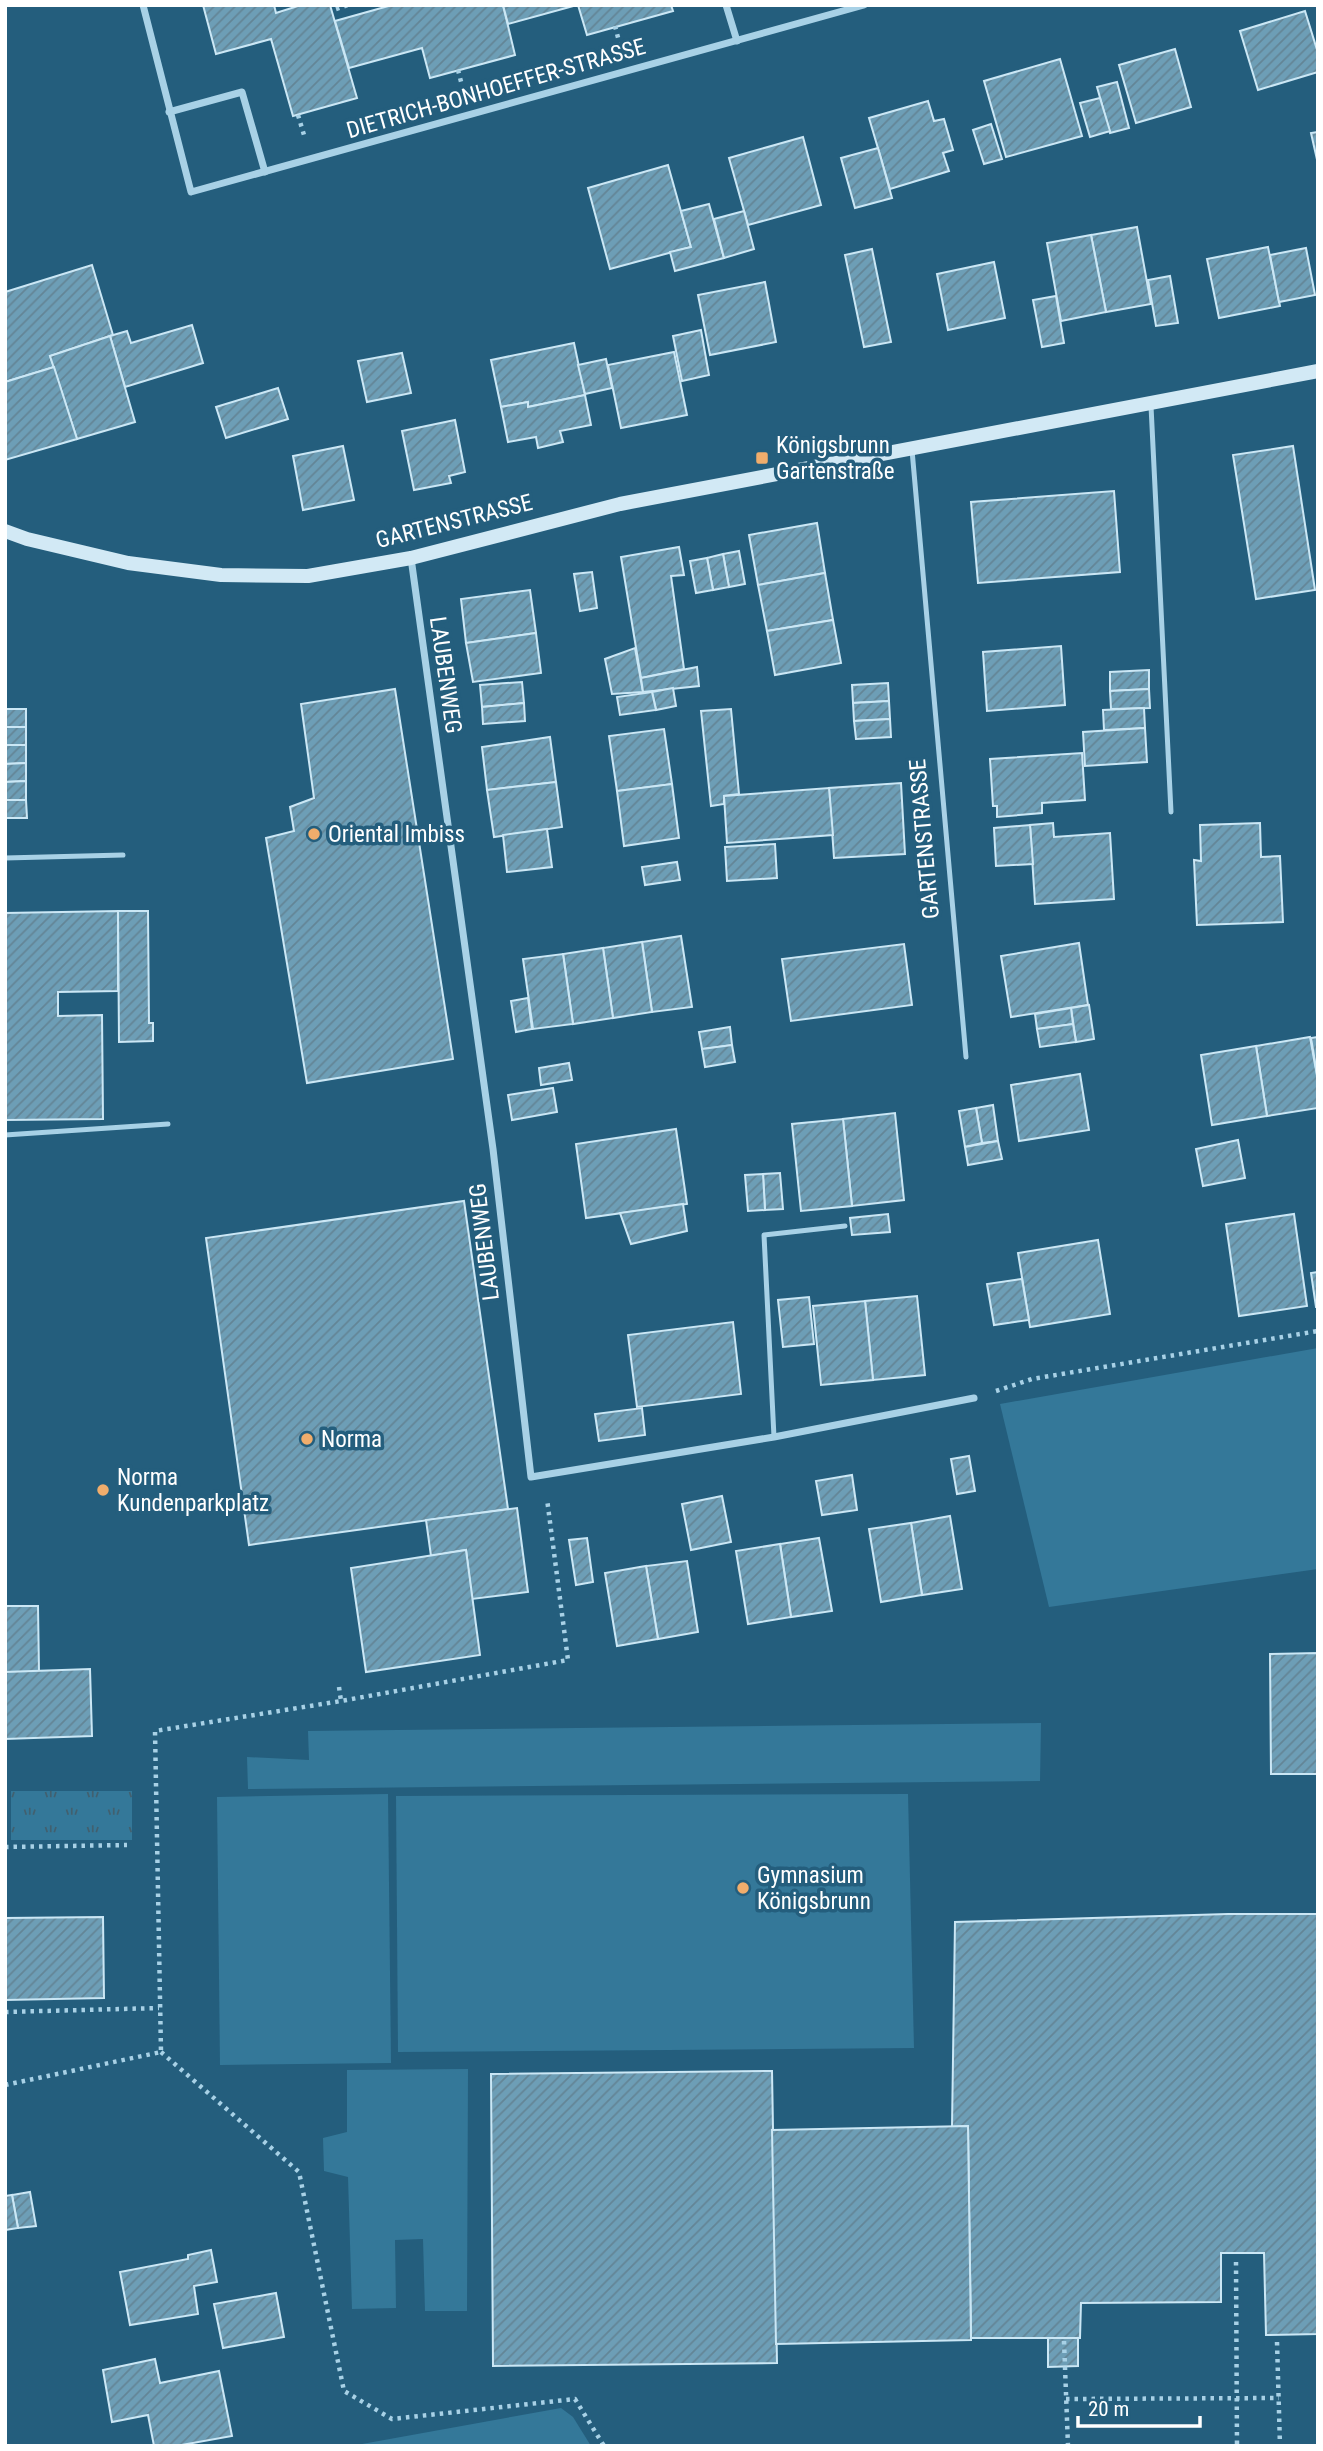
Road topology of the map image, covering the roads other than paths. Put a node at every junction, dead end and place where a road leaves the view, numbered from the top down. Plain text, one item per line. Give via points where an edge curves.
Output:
1 (143, 5) edge
2 (726, 5) edge
3 (864, 5) edge
4 (737, 41) junction
5 (169, 112) junction
6 (265, 172) junction
7 (1318, 371) edge
8 (1150, 403) junction
9 (912, 450) junction
10 (5, 531) edge
11 (411, 558) junction
12 (1171, 812) dead end
13 (123, 855) dead end
14 (5, 858) edge
15 (966, 1057) dead end
16 (168, 1124) dead end
17 (5, 1135) edge
18 (845, 1226) dead end
19 (974, 1398) road end
20 (774, 1437) junction

1 - 5 street, DIETRICH-BONHOEFFER-STRASSE
2 - 4 street
3 - 4 street, DIETRICH-BONHOEFFER-STRASSE
4 - 6 street, DIETRICH-BONHOEFFER-STRASSE
5 - 6 street via 242,92
5 - 6 street, DIETRICH-BONHOEFFER-STRASSE via 191,192
7 - 8 street, GARTENSTRASSE
8 - 9 street, GARTENSTRASSE
8 - 12 lane
9 - 11 street, GARTENSTRASSE via 620,504
9 - 15 lane, GARTENSTRASSE
10 - 11 street, GARTENSTRASSE via 128,563 221,575 307,576
11 - 20 street, LAUBENWEG via 493,1149 531,1477
13 - 14 lane
16 - 17 lane
18 - 20 lane via 764,1235
19 - 20 street

